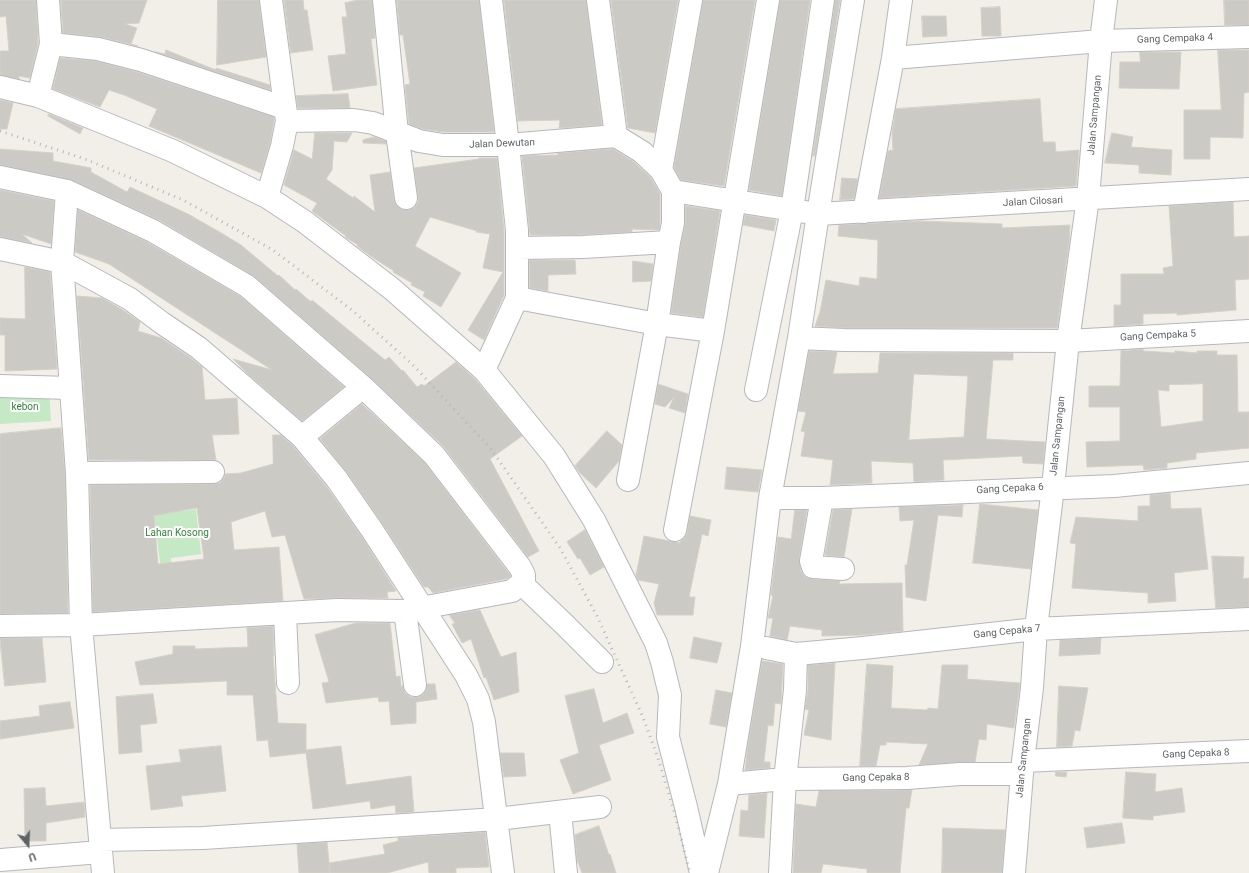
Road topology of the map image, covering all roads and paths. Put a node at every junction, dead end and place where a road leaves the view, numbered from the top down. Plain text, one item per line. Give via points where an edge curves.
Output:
1 (48, 0) edge
2 (271, 0) edge
3 (384, 0) edge
4 (490, 0) edge
5 (598, 0) edge
6 (691, 0) edge
7 (768, 0) edge
8 (823, 0) edge
9 (853, 0) edge
10 (901, 0) edge
11 (1106, 0) edge
12 (1249, 37) edge
13 (1101, 41) junction
14 (51, 44) junction
15 (893, 58) junction
16 (0, 87) edge
17 (38, 96) junction
18 (286, 114) junction
19 (397, 133) junction
20 (616, 136) junction
21 (508, 145) junction
22 (661, 170) junction
23 (0, 177) edge
24 (1249, 189) edge
25 (67, 191) junction
26 (673, 191) junction
27 (267, 197) junction
28 (406, 198) dead end
29 (1088, 198) junction
30 (735, 201) junction
31 (792, 210) junction
32 (864, 212) junction
33 (818, 214) junction
34 (669, 242) junction
35 (517, 248) junction
36 (0, 249) edge
37 (62, 262) junction
38 (517, 298) junction
39 (657, 324) junction
40 (713, 331) junction
41 (1249, 331) edge
42 (799, 338) junction
43 (1068, 341) junction
44 (484, 370) junction
45 (0, 386) edge
46 (363, 387) junction
47 (70, 388) junction
48 (756, 390) dead end
49 (302, 437) junction
50 (213, 472) dead end
51 (1249, 472) edge
52 (77, 473) junction
53 (628, 480) dead end
54 (1053, 488) junction
55 (770, 498) junction
56 (822, 498) junction
57 (675, 530) dead end
58 (843, 569) dead end
59 (522, 584) junction
60 (413, 609) junction
61 (285, 614) junction
62 (1249, 619) edge
63 (81, 625) junction
64 (0, 626) edge
65 (1036, 629) junction
66 (766, 648) dead end
67 (796, 654) junction
68 (602, 662) dead end
69 (288, 683) dead end
70 (415, 685) dead end
71 (1249, 751) edge
72 (1023, 768) junction
73 (785, 779) junction
74 (729, 784) junction
75 (600, 807) dead end
76 (560, 812) junction
77 (496, 819) junction
78 (101, 855) edge
79 (0, 860) edge
80 (503, 873) edge
81 (566, 873) edge
82 (701, 873) edge
83 (706, 873) edge
84 (780, 873) edge
85 (1014, 873) edge

1 - 14 street
2 - 18 street
3 - 19 street
4 - 21 street
5 - 20 street
6 - 22 street
7 - 30 street
8 - 31 street
9 - 33 street
10 - 15 street
11 - 13 street, Jalan Sampangan
12 - 13 street, Gang Cempaka 4
13 - 15 street, Gang Cempaka 4
13 - 29 street, Jalan Sampangan
14 - 17 street
14 - 18 street, Jalan Dewutan via 98,49 141,60
15 - 32 street
16 - 17 street
17 - 27 street via 173,151
18 - 19 street, Jalan Dewutan via 373,123
18 - 27 street via 282,146
19 - 21 street, Jalan Dewutan via 418,141 443,145
19 - 28 street
20 - 21 street, Jalan Dewutan
20 - 22 street via 642,152
21 - 35 street via 518,230
22 - 26 street
23 - 25 street
24 - 29 street, Jalan Cilosari
25 - 37 street
25 - 46 street via 153,231 247,286
26 - 30 street
26 - 34 street via 673,223
27 - 44 street via 305,222 392,289
29 - 32 street, Jalan Cilosari
29 - 43 street, Jalan Sampangan
30 - 31 street
30 - 40 street
31 - 33 street
31 - 48 street
32 - 33 street, Jalan Cilosari
33 - 42 street
34 - 35 street
34 - 39 street
35 - 38 street
36 - 37 street
37 - 47 street
37 - 49 street via 130,299 199,348
38 - 39 street
38 - 44 street
39 - 40 street
39 - 53 street
40 - 57 street
41 - 43 street, Gang Cempaka 5
42 - 43 street, Gang Cempaka 5
42 - 55 street
43 - 54 street, Jalan Sampangan
44 - 82 street via 554,456 594,520 656,643 670,695 668,737
45 - 47 street
46 - 49 street
46 - 59 street via 434,455 520,567 524,575
47 - 52 street
49 - 60 street via 336,478 372,530
50 - 52 street
51 - 54 street, Gang Cepaka 6 via 1114,486
52 - 63 street
54 - 56 street, Gang Cepaka 6
54 - 65 street, Jalan Sampangan
55 - 56 street, Gang Cepaka 6
55 - 74 street via 752,646
56 - 58 street via 811,564 813,567
59 - 60 street via 512,592
59 - 68 street
60 - 61 street
60 - 70 street
60 - 77 street via 466,675 478,699 484,722
61 - 63 street
61 - 69 street
62 - 65 street, Gang Cepaka 7
63 - 64 street
63 - 78 street
65 - 67 street, Gang Cepaka 7
65 - 72 street, Jalan Sampangan
66 - 67 street, Gang Cepaka 7
67 - 73 street via 795,690
71 - 72 street, Gang Cepaka 8
72 - 73 street, Gang Cepaka 8 via 907,778
72 - 85 street, Jalan Sampangan
73 - 74 street, Gang Cepaka 8
73 - 84 street
74 - 83 street
75 - 76 street
76 - 77 street
76 - 81 street
77 - 78 street via 203,838
77 - 80 street
78 - 79 street

